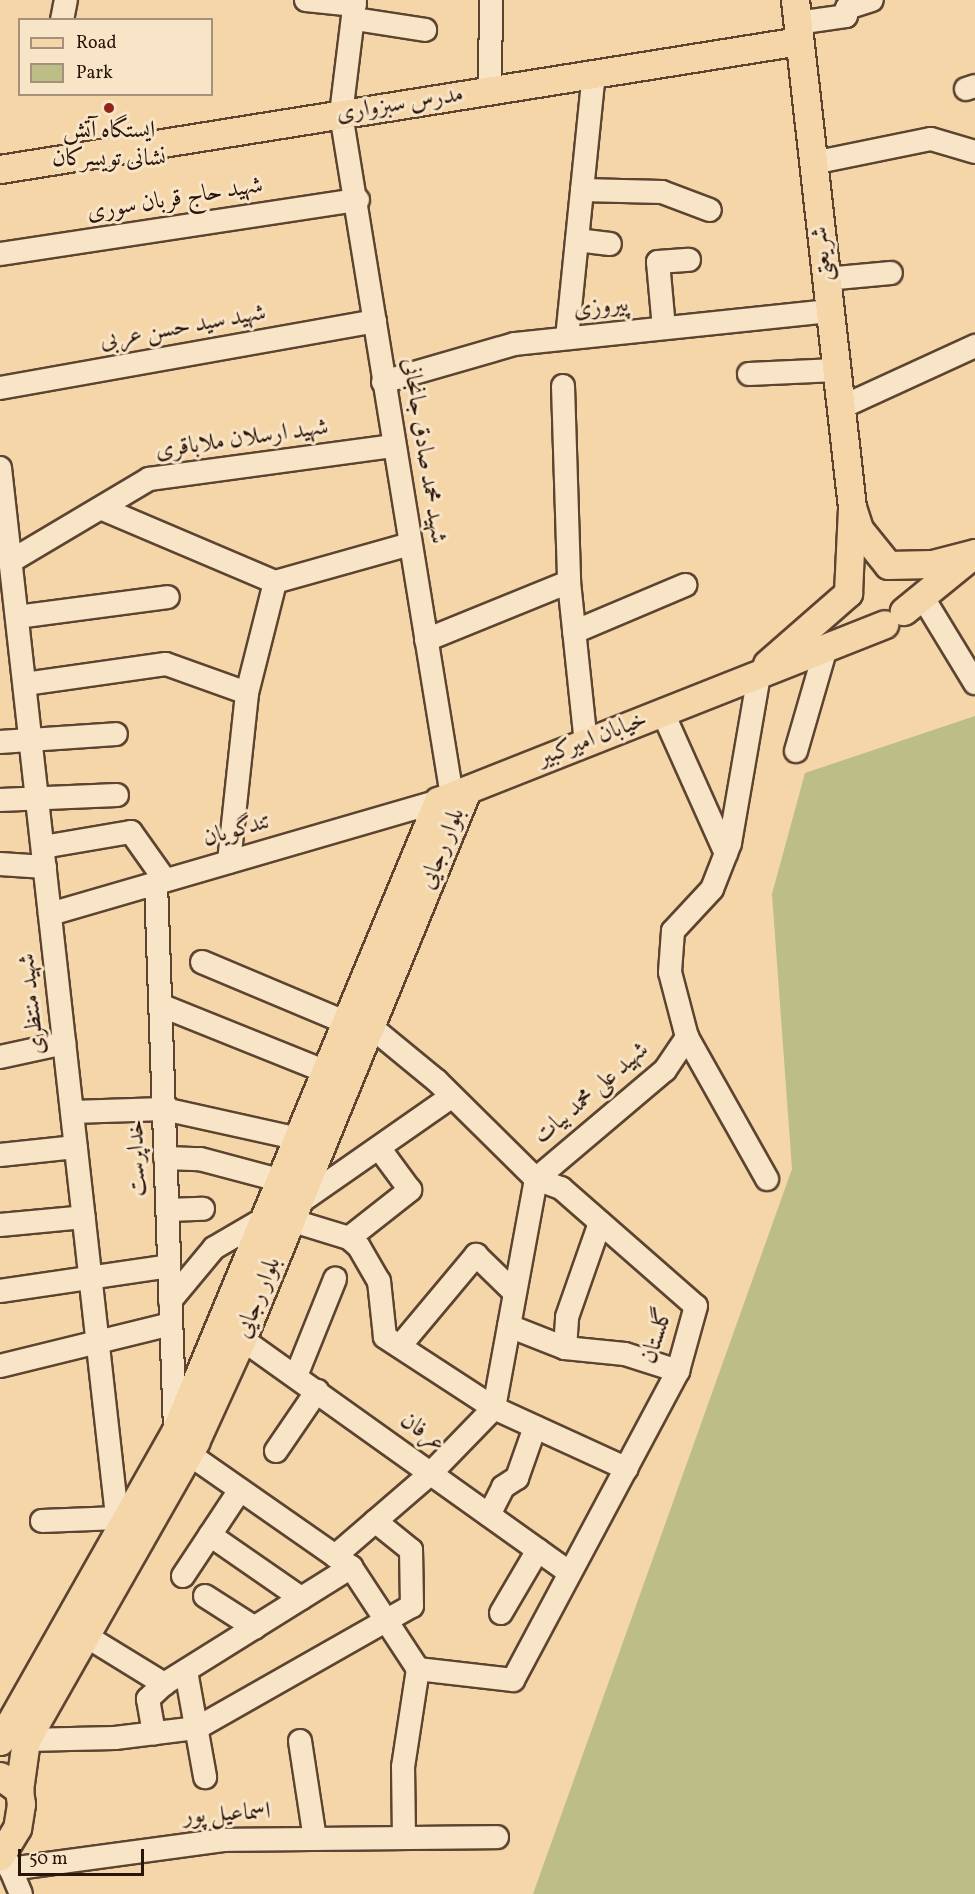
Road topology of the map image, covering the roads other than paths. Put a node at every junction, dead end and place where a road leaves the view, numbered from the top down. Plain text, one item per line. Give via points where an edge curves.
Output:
1 (306, 0) edge
2 (491, 0) edge
3 (872, 0) edge
4 (355, 8) edge
5 (797, 21) edge
6 (425, 30) dead end
7 (594, 74) junction
8 (490, 90) junction
9 (341, 114) junction
10 (975, 152) edge
11 (813, 164) junction
12 (0, 169) edge
13 (582, 190) junction
14 (358, 200) junction
15 (710, 210) dead end
16 (577, 240) junction
17 (610, 244) dead end
18 (0, 254) edge
19 (689, 260) dead end
20 (891, 273) dead end
21 (826, 279) junction
22 (830, 311) junction
23 (375, 321) junction
24 (664, 328) junction
25 (567, 338) junction
26 (975, 346) edge
27 (836, 370) junction
28 (749, 374) dead end
29 (383, 382) junction
30 (563, 386) dead end
31 (0, 388) edge
32 (840, 408) junction
33 (394, 446) junction
34 (0, 468) edge
35 (852, 507) junction
36 (103, 509) junction
37 (410, 544) junction
38 (975, 553) edge
39 (10, 561) junction
40 (888, 565) junction
41 (275, 582) junction
42 (569, 582) junction
43 (685, 585) dead end
44 (7, 592) edge
45 (848, 593) junction
46 (168, 597) dead end
47 (904, 610) junction
48 (17, 617) junction
49 (574, 632) junction
50 (426, 640) junction
51 (826, 648) junction
52 (968, 655) edge
53 (753, 677) junction
54 (975, 683) edge
55 (25, 684) junction
56 (248, 693) junction
57 (663, 713) junction
58 (117, 734) dead end
59 (0, 742) edge
60 (31, 743) junction
61 (586, 743) junction
62 (796, 751) dead end
63 (117, 795) dead end
64 (453, 795) junction
65 (0, 800) edge
66 (38, 801) junction
67 (726, 854) junction
68 (44, 857) junction
69 (229, 862) junction
70 (0, 864) edge
71 (160, 882) junction
72 (50, 914) junction
73 (202, 962) dead end
74 (160, 1005) junction
75 (358, 1024) junction
76 (687, 1037) junction
77 (65, 1043) junction
78 (0, 1057) edge
79 (327, 1072) junction
80 (450, 1096) junction
81 (164, 1109) junction
82 (72, 1112) junction
83 (299, 1139) junction
84 (76, 1146) junction
85 (379, 1148) junction
86 (0, 1155) edge
87 (165, 1158) junction
88 (536, 1179) junction
89 (768, 1179) dead end
90 (282, 1181) junction
91 (203, 1209) dead end
92 (167, 1210) junction
93 (284, 1214) junction
94 (84, 1217) junction
95 (600, 1223) junction
96 (0, 1225) edge
97 (349, 1238) junction
98 (169, 1266) junction
99 (335, 1279) dead end
100 (91, 1281) junction
101 (0, 1291) edge
102 (515, 1293) junction
103 (170, 1300) junction
104 (171, 1324) junction
105 (509, 1326) junction
106 (242, 1339) junction
107 (98, 1346) junction
108 (400, 1346) junction
109 (565, 1348) junction
110 (0, 1366) edge
111 (217, 1367) junction
112 (678, 1371) junction
113 (296, 1376) junction
114 (317, 1391) junction
115 (494, 1408) junction
116 (535, 1427) junction
117 (182, 1443) junction
118 (276, 1451) dead end
119 (627, 1469) junction
120 (431, 1473) junction
121 (240, 1490) junction
122 (489, 1515) junction
123 (42, 1521) dead end
124 (375, 1521) junction
125 (118, 1526) junction
126 (210, 1535) junction
127 (538, 1550) junction
128 (343, 1562) junction
129 (569, 1572) junction
130 (183, 1576) dead end
131 (205, 1596) dead end
132 (301, 1598) junction
133 (501, 1613) dead end
134 (386, 1620) junction
135 (255, 1628) junction
136 (86, 1636) junction
137 (418, 1669) junction
138 (186, 1671) junction
139 (164, 1684) junction
140 (197, 1728) junction
141 (154, 1733) junction
142 (27, 1740) junction
143 (0, 1741) edge
144 (300, 1741) dead end
145 (204, 1777) dead end
146 (9, 1783) edge
147 (404, 1837) junction
148 (497, 1837) dead end
149 (315, 1839) junction
150 (4, 1859) edge
151 (21, 1894) edge

1 - 4 street
2 - 8 street
3 - 5 street via 847,8 846,16
4 - 6 street
4 - 9 street, شهید محمد صادق جانجانی
5 - 7 main road, مدرس سبزواری
5 - 11 main road, شریعتی
7 - 8 main road, مدرس سبزواری
7 - 13 street
8 - 9 main road, مدرس سبزواری
9 - 12 main road, مدرس سبزواری
9 - 14 street, شهید محمد صادق جانجانی
10 - 11 street via 932,139
11 - 21 main road, شریعتی
13 - 15 street via 662,192
13 - 16 street
14 - 18 street, شهید حاج قربان سوری
14 - 23 street, شهید محمد صادق جانجانی
16 - 17 street
16 - 25 street
19 - 24 street via 658,262
20 - 21 street
21 - 22 main road, شریعتی
22 - 24 street, پیروزی
22 - 27 main road, شریعتی
23 - 29 street, شهید محمد صادق جانجانی
23 - 31 street, شهید سید حسن عربی
24 - 25 street, پیروزی
25 - 29 street, پیروزی via 515,344
26 - 32 street
27 - 28 street
27 - 32 main road, شریعتی
29 - 33 street, شهید محمد صادق جانجانی
30 - 42 street
32 - 35 main road, شریعتی
33 - 36 street, شهید ارسلان ملاباقری via 148,479
33 - 37 street, شهید محمد صادق جانجانی
34 - 39 street, شهید منتظری
35 - 40 main road via 872,549
35 - 45 main road
36 - 39 street, شهید ارسلان ملاباقری
36 - 41 street
37 - 41 street
37 - 50 street, شهید محمد صادق جانجانی
38 - 40 main road via 932,564
38 - 47 main road, خیابان امیرکبیر
39 - 44 street, شهید منتظری
40 - 45 main road via 872,564 858,572
40 - 47 main road via 905,580
41 - 56 street
42 - 49 street
42 - 50 street
43 - 49 street
44 - 48 street, شهید منتظری
45 - 47 main road via 862,620
45 - 53 main road
46 - 48 street
47 - 51 main road, خیابان امیرکبیر
47 - 52 street
48 - 55 street, شهید منتظری
49 - 61 street
50 - 64 street, شهید محمد صادق جانجانی
51 - 53 main road, خیابان امیرکبیر
51 - 62 street
52 - 54 street
53 - 57 main road, خیابان امیرکبیر
53 - 67 street
55 - 56 street via 166,664
55 - 60 street, شهید منتظری
56 - 69 street
57 - 61 main road, خیابان امیرکبیر
57 - 67 street
58 - 60 street
59 - 60 street
60 - 66 street, شهید منتظری
61 - 64 main road, خیابان امیرکبیر
63 - 66 street
64 - 69 street, تندگویان
64 - 75 main road, بلوار رجایی
65 - 66 street
66 - 68 street, شهید منتظری
67 - 76 street via 712,889 674,932 670,972
68 - 70 street
68 - 71 street via 131,832
68 - 72 street, شهید منتظری
69 - 71 street, تندگویان
71 - 72 street, تندگویان
71 - 74 street, خداپرست
72 - 77 street, شهید منتظری
73 - 75 street, گلستان
74 - 79 street
74 - 81 street, خداپرست
75 - 79 main road, بلوار رجایی
75 - 80 street, گلستان
75 - 93 main road, بلوار رجایی
76 - 88 street, شهید علی محمد بیات via 665,1070
76 - 89 street
77 - 78 street
77 - 82 street, شهید منتظری
79 - 83 main road, بلوار رجایی
80 - 85 street
80 - 88 street, گلستان
81 - 82 street
81 - 83 street
81 - 87 street, خداپرست
82 - 84 street, شهید منتظری
83 - 90 main road, بلوار رجایی
84 - 86 street
84 - 94 street, شهید منتظری
85 - 93 street
85 - 97 street via 410,1190
87 - 90 street via 200,1159
87 - 92 street, خداپرست
88 - 95 street, گلستان via 561,1188
88 - 102 street
90 - 93 main road, بلوار رجایی
91 - 92 street
92 - 98 street, خداپرست
93 - 97 street
93 - 103 street via 214,1248
93 - 106 main road, بلوار رجایی
93 - 111 main road, بلوار رجایی
94 - 96 street
94 - 100 street, شهید منتظری
95 - 109 street via 567,1317
95 - 112 street, گلستان via 696,1306
97 - 108 street via 379,1281 385,1336
98 - 100 street
98 - 103 street, خداپرست
99 - 113 street
100 - 101 street
100 - 107 street, شهید منتظری
102 - 105 street
102 - 108 street via 476,1255
103 - 104 street, خداپرست
104 - 107 street
104 - 117 street, خداپرست
105 - 109 street
105 - 115 street
106 - 111 main road, بلوار رجایی
106 - 113 street, عرفان
107 - 110 street
107 - 125 street, شهید منتظری
108 - 115 street
109 - 112 street via 625,1354
111 - 117 main road, بلوار رجایی
112 - 119 street, گلستان
113 - 114 street, عرفان
114 - 118 street
114 - 120 street, عرفان
115 - 116 street
115 - 120 street
116 - 119 street
116 - 122 street via 517,1478 502,1487
117 - 121 street
117 - 125 main road, بلوار رجایی
117 - 136 main road, بلوار رجایی
119 - 129 street, گلستان
120 - 122 street, عرفان
120 - 124 street
121 - 126 street
121 - 128 street
122 - 127 street, عرفان
123 - 125 street
124 - 128 street
124 - 134 street via 411,1550 412,1606
125 - 143 main road, بلوار رجایی
126 - 130 street
126 - 132 street
127 - 129 street, عرفان
127 - 133 street
128 - 132 street
128 - 134 street
129 - 137 street, گلستان via 513,1680
131 - 135 street
132 - 135 street
134 - 137 street
134 - 140 street
135 - 138 street
136 - 139 street
136 - 142 main road, بلوار رجایی
137 - 147 street via 403,1767
138 - 139 street
138 - 140 street
139 - 141 street via 148,1698
140 - 141 street
140 - 145 street
141 - 142 street
142 - 146 main road, بلوار رجایی
144 - 149 street
146 - 150 main road, بلوار رجایی via 20,1817
147 - 148 street, اسماعیل پور
147 - 149 street, اسماعیل پور
149 - 150 street, اسماعیل پور via 214,1841
150 - 151 street

